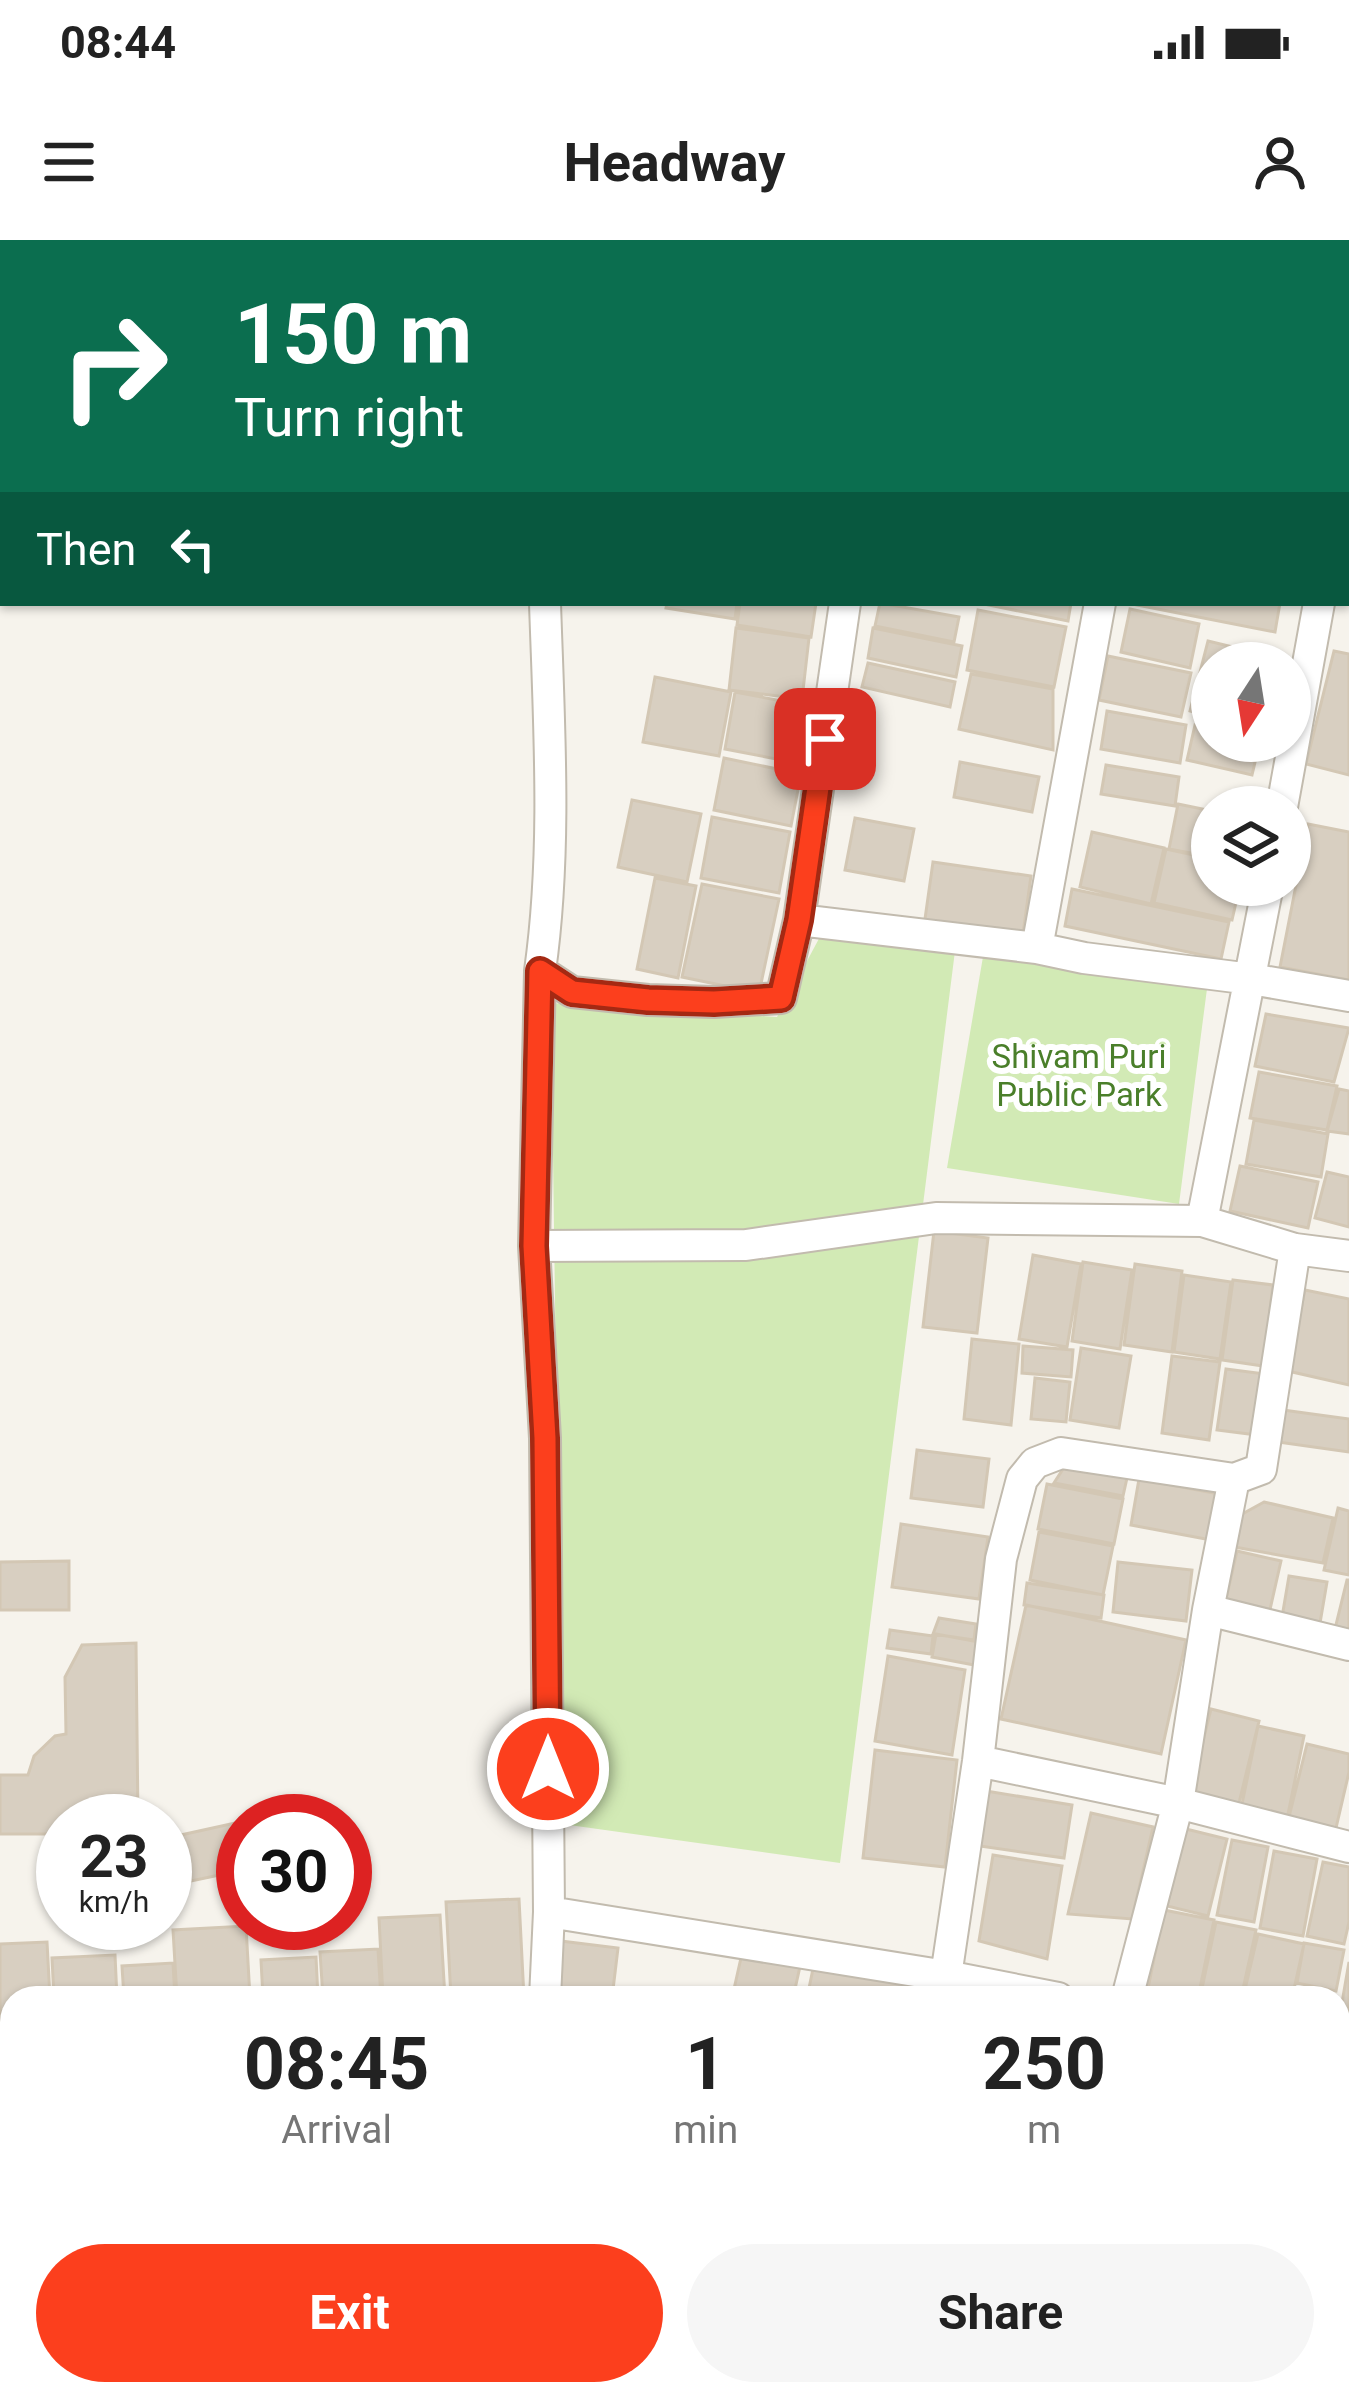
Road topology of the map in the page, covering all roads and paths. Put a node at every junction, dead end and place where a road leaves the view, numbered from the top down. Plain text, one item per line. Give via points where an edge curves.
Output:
1 (545, 606) edge
2 (845, 606) edge
3 (1099, 606) edge
4 (1318, 606) edge
5 (1286, 786) edge
6 (1264, 906) edge
7 (799, 920) junction
8 (1037, 948) junction
9 (540, 971) junction
10 (1251, 979) junction
11 (1349, 996) edge
12 (1202, 1221) junction
13 (534, 1246) junction
14 (1295, 1250) junction
15 (1349, 1256) edge
16 (1234, 1479) junction
17 (1208, 1610) junction
18 (1349, 1645) edge
19 (978, 1761) junction
20 (1178, 1803) junction
21 (1349, 1847) edge
22 (549, 1912) junction
23 (946, 1976) junction
24 (546, 1986) edge
25 (997, 1986) edge
26 (1130, 1986) edge

1 - 9 street via 551,773
2 - 7 street
3 - 8 street
4 - 5 street
6 - 10 street
7 - 8 street
7 - 9 street via 781,998 670,1001 572,992
8 - 10 street
9 - 13 street
10 - 11 street
10 - 12 street
12 - 13 street via 936,1218 746,1245
12 - 14 street
13 - 22 street via 545,1438
14 - 15 street
14 - 16 street via 1261,1469
16 - 17 street
16 - 19 street via 1061,1453 1035,1463 1022,1479 1000,1559
17 - 18 street
17 - 20 street
19 - 20 street
19 - 23 street
20 - 21 street
20 - 26 street
22 - 23 street
22 - 24 street
23 - 25 street

